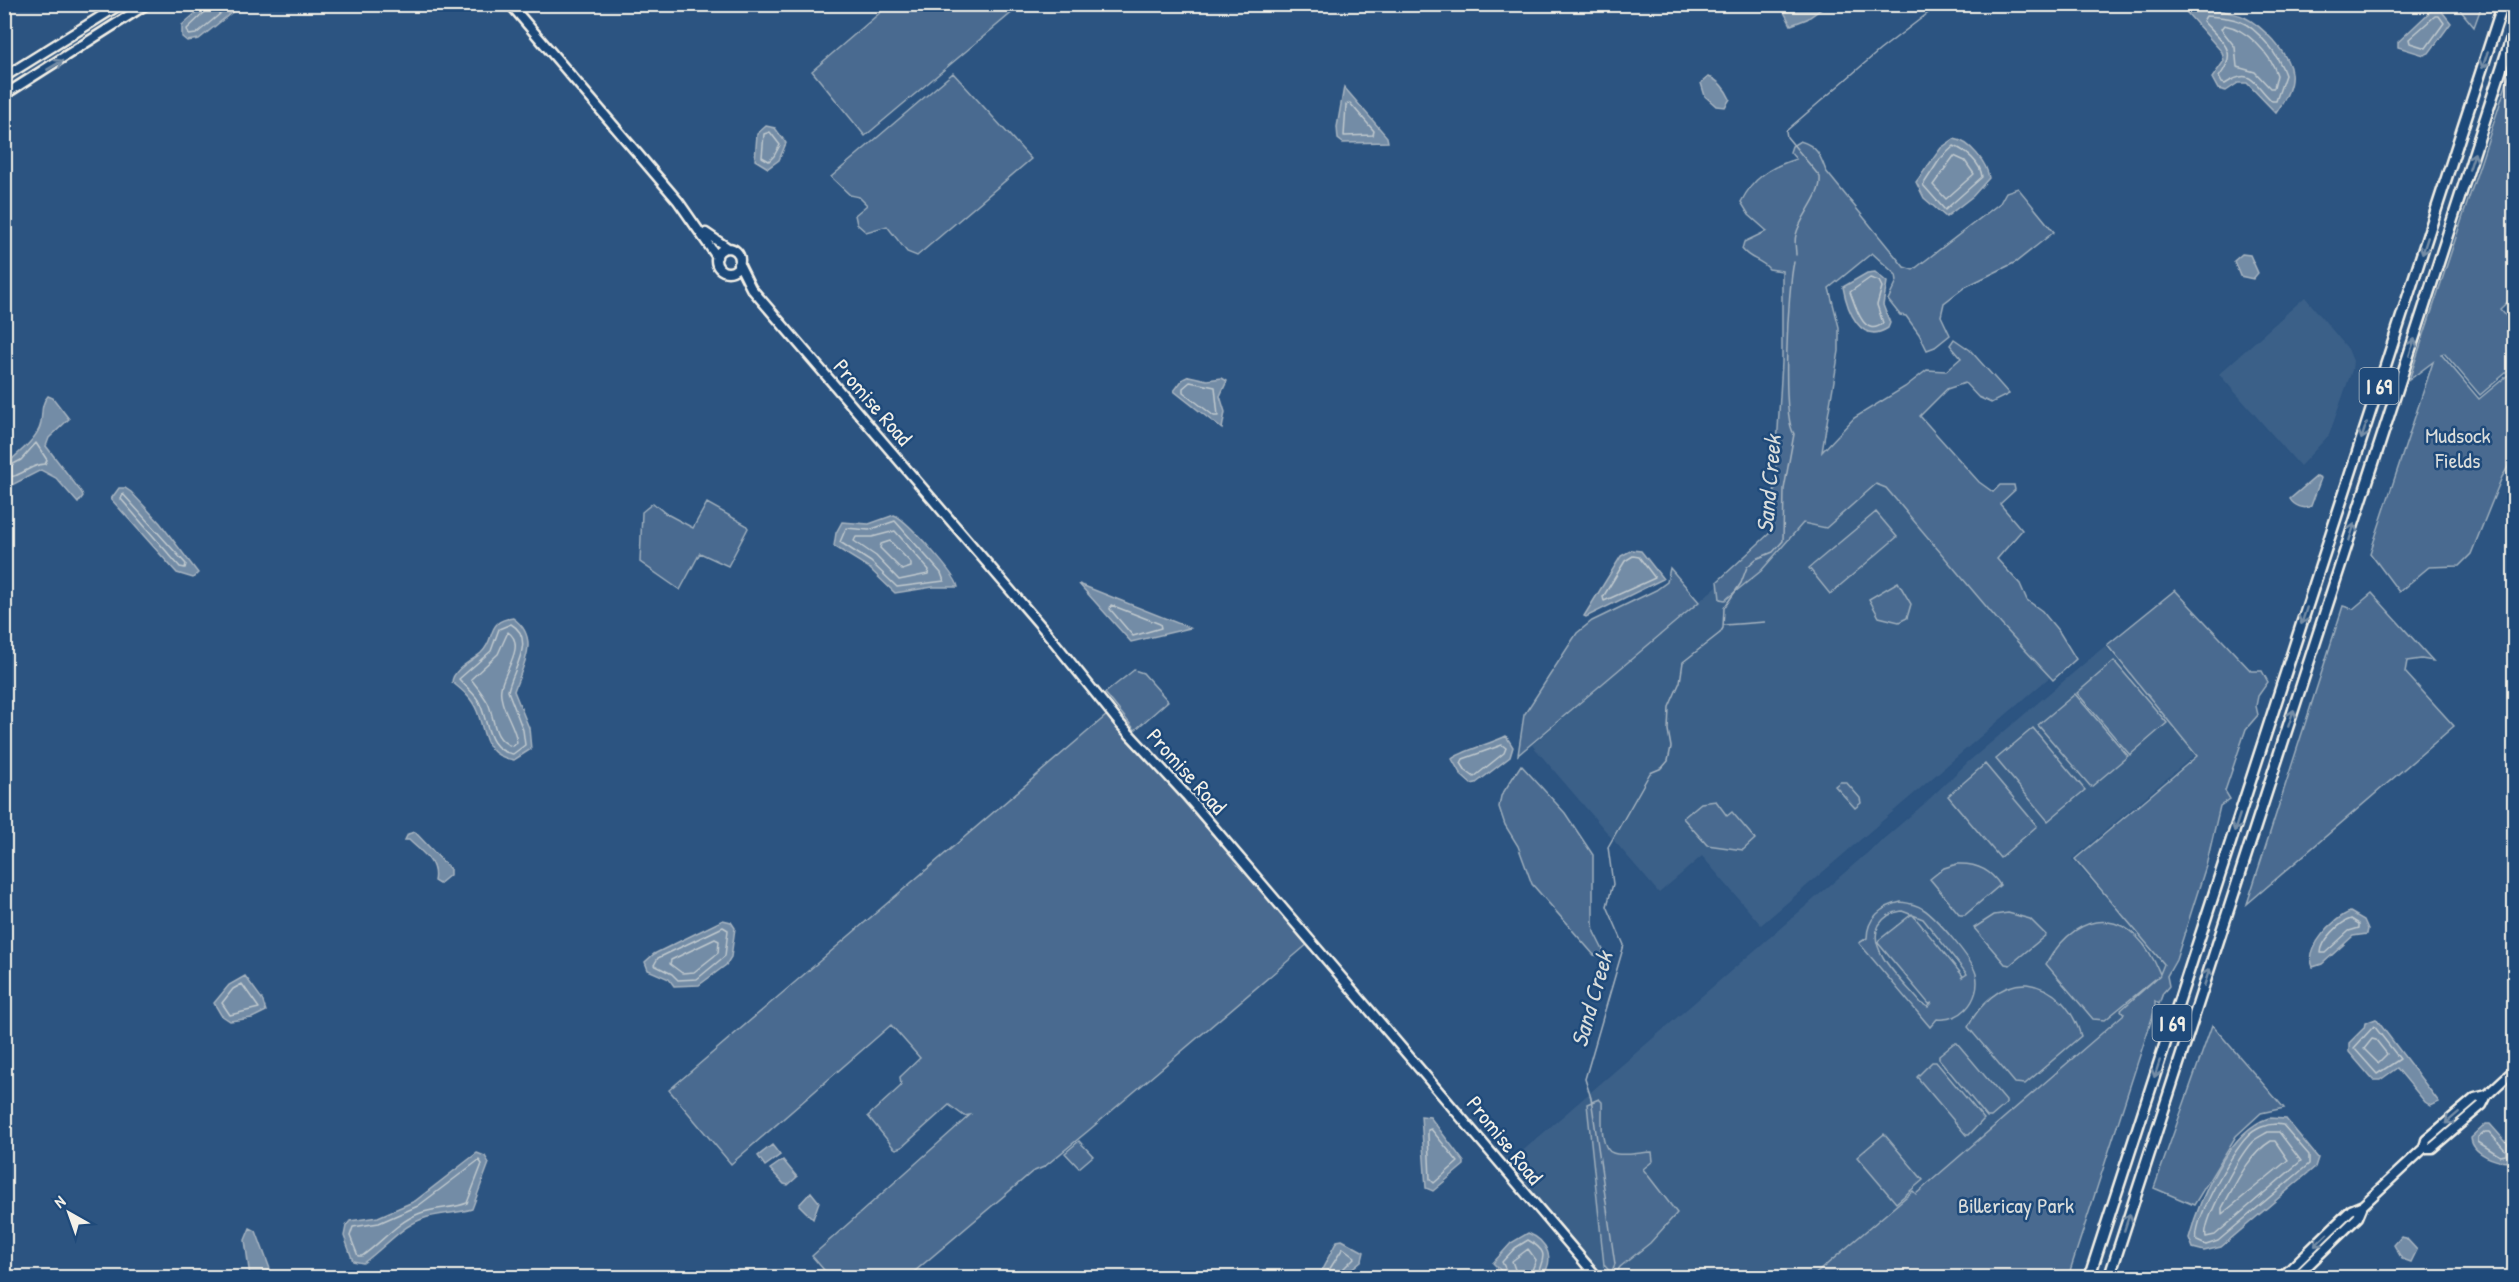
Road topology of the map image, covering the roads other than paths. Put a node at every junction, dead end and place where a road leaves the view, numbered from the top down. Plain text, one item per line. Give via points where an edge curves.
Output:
1 (121, 4) edge
2 (147, 4) edge
3 (510, 4) edge
4 (2504, 4) edge
5 (2514, 30) edge
6 (4, 77) edge
7 (4, 95) edge
8 (700, 230) junction
9 (728, 248) junction
10 (717, 257) junction
11 (739, 264) junction
12 (728, 272) junction
13 (751, 288) junction
14 (2514, 1070) edge
15 (2363, 1205) junction
16 (1595, 1274) edge
17 (2088, 1278) edge
18 (2109, 1278) edge
19 (2281, 1278) edge
20 (2295, 1278) edge

1 - 6 main road
7 -> 2 main road
3 - 8 main road
4 -> 17 highway, I 69
18 -> 5 highway, I 69
8 - 9 main road
8 - 10 main road
9 - 10 main road
9 - 11 main road via 737,252
10 - 12 main road via 720,268
11 - 12 main road
11 - 13 main road, Promise Road
12 - 13 main road, Promise Road
13 - 16 main road, Promise Road via 1121,725 1207,819
14 - 15 main road via 2426,1140 2424,1148
15 -> 19 main road via 2351,1210
15 - 20 main road via 2358,1217

